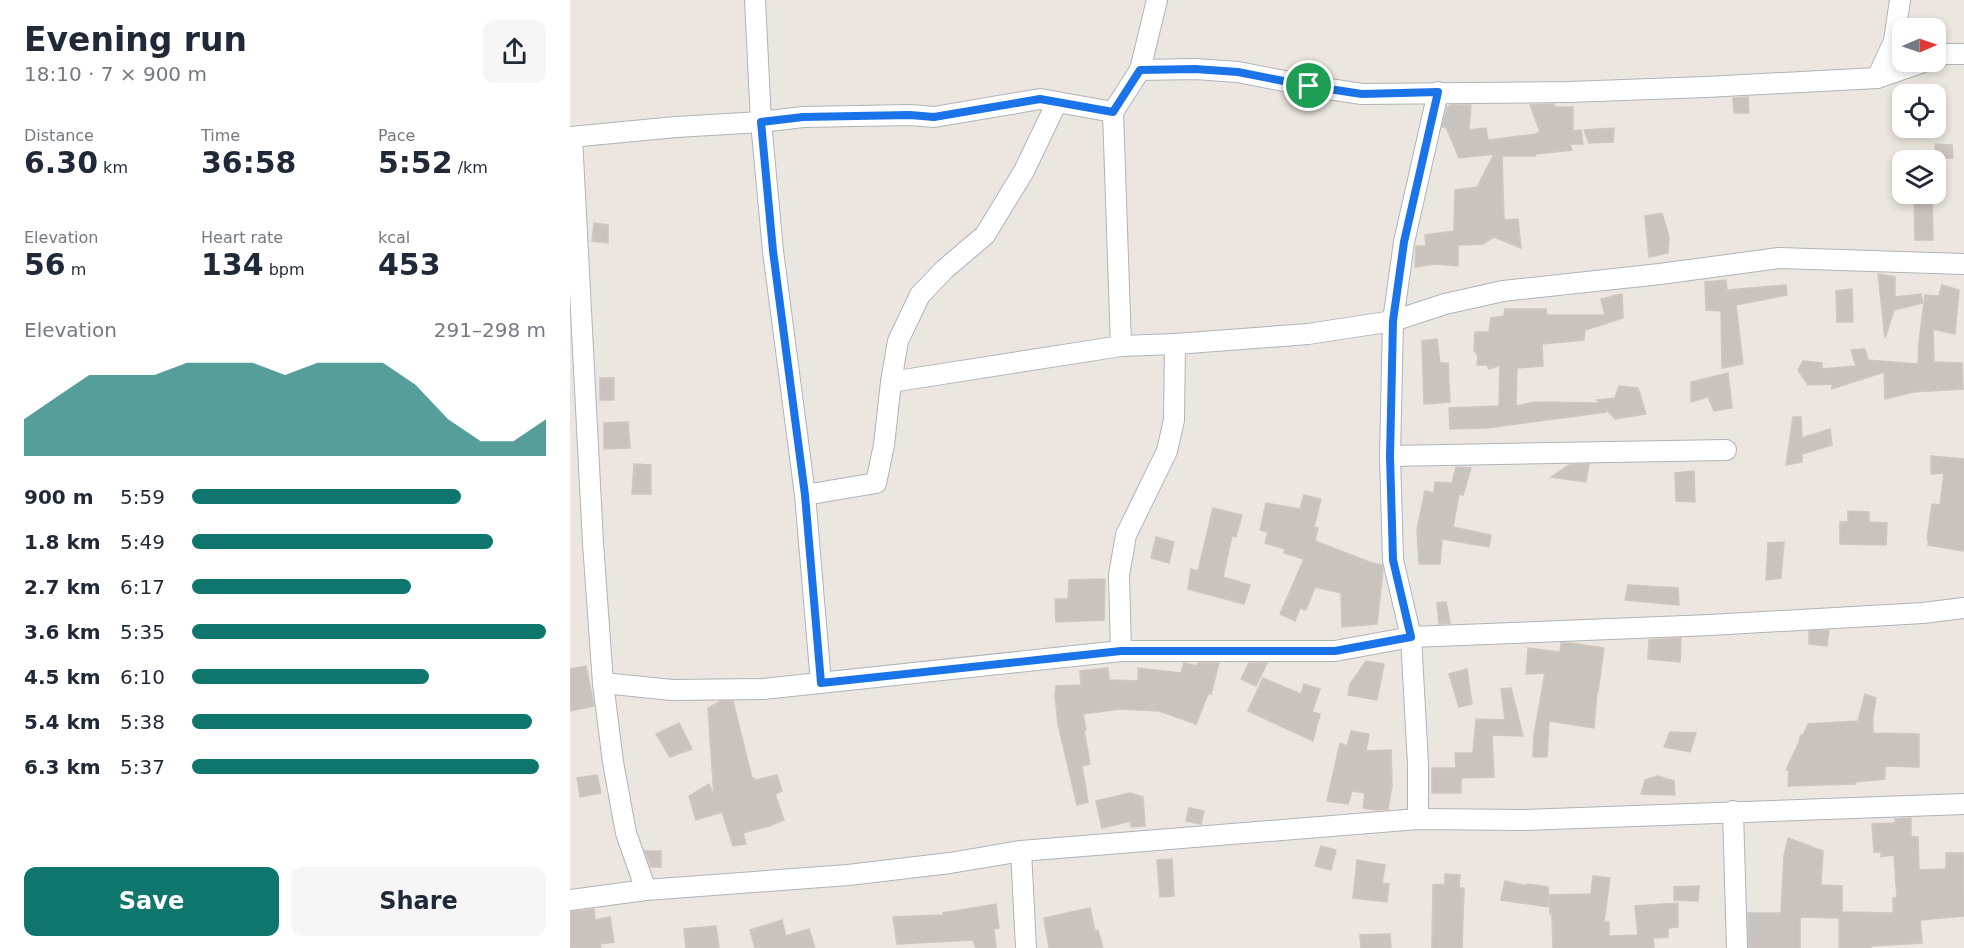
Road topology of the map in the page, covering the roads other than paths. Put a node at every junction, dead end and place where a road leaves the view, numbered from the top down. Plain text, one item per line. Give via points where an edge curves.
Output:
1 (755, 0) edge
2 (1157, 0) edge
3 (1900, 0) edge
4 (1946, 54) edge
5 (1964, 54) edge
6 (1140, 70) junction
7 (1894, 72) edge
8 (1877, 78) junction
9 (1438, 92) junction
10 (1057, 102) junction
11 (1113, 112) junction
12 (761, 122) junction
13 (571, 137) edge
14 (1964, 264) edge
15 (1393, 321) junction
16 (1175, 344) junction
17 (1121, 346) junction
18 (891, 382) junction
19 (1726, 450) dead end
20 (1390, 456) junction
21 (805, 495) junction
22 (1964, 608) edge
23 (1411, 637) junction
24 (1121, 651) junction
25 (603, 683) junction
26 (821, 683) junction
27 (1964, 804) edge
28 (1733, 811) junction
29 (1418, 819) junction
30 (1021, 851) junction
31 (646, 890) junction
32 (570, 900) edge
33 (1026, 948) edge
34 (1737, 948) edge

1 - 12 street
2 - 6 street
3 - 8 street via 1894,41
4 - 5 street
6 - 9 street via 1238,72 1362,94
6 - 11 street
7 - 8 street
8 - 9 street via 1569,92
9 - 15 street via 1404,242
10 - 11 street
10 - 12 street via 1040,99 934,117 803,117
10 - 18 street via 1024,171 985,235 920,295 898,341
11 - 17 street
12 - 13 street
12 - 21 street via 773,251
13 - 25 street
14 - 15 street via 1779,258 1503,291
15 - 16 street via 1308,334
15 - 20 street
16 - 17 street
16 - 24 street via 1174,420 1167,451 1126,535 1119,574
17 - 18 street
18 - 21 street via 876,483
19 - 20 street
20 - 23 street via 1393,560
21 - 26 street
22 - 23 street via 1710,625
23 - 24 street via 1335,651
23 - 29 street
24 - 26 street
25 - 26 street via 672,690 763,689
25 - 31 street via 626,832
27 - 28 street
28 - 29 street via 1523,820
28 - 34 street
29 - 30 street
30 - 31 street via 848,875
30 - 33 street
31 - 32 street

